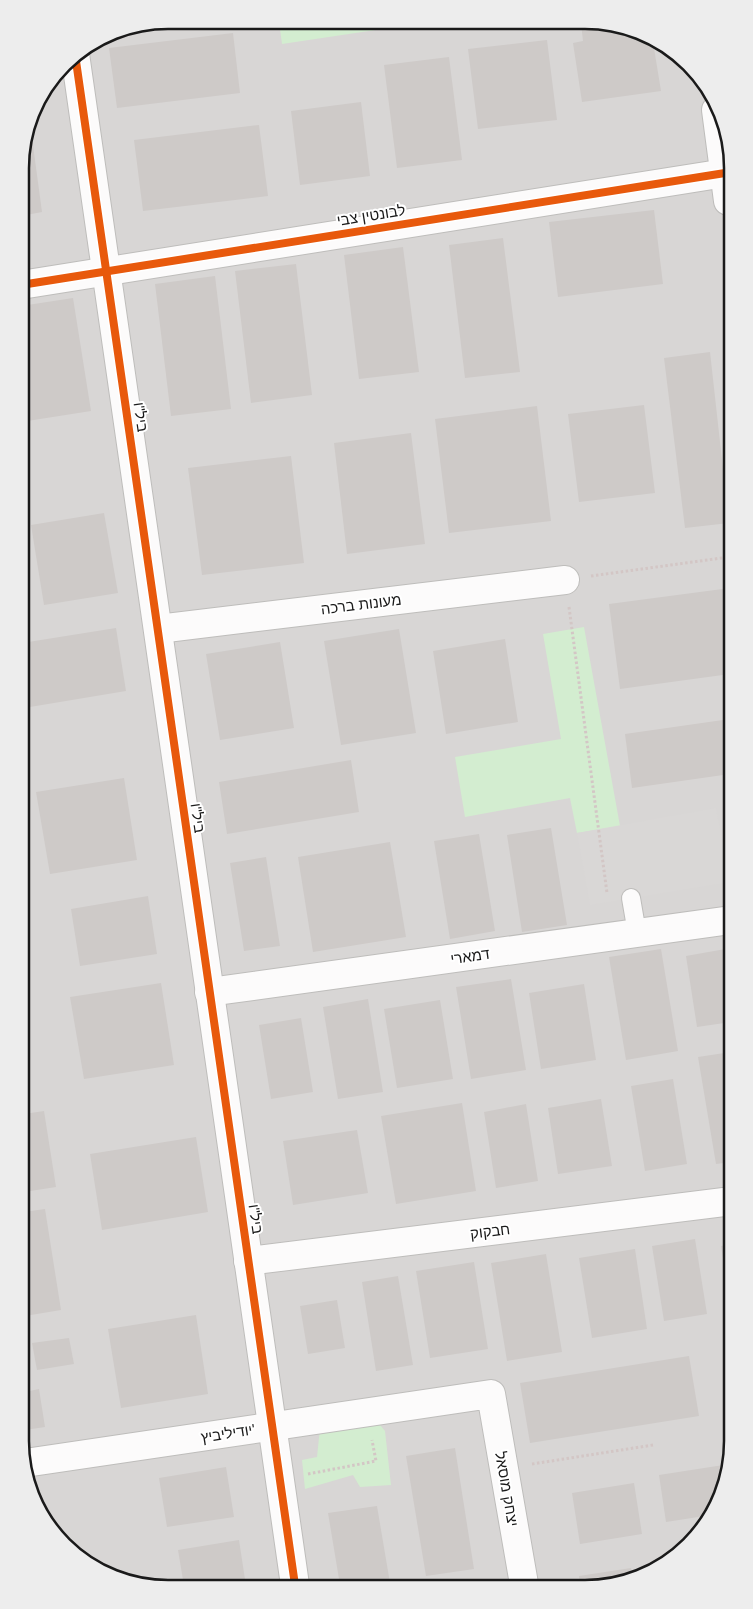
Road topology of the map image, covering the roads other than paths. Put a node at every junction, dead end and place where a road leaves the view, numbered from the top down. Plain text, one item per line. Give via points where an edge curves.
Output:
1 (76, 63) edge
2 (719, 128) edge
3 (724, 165) edge
4 (724, 173) edge
5 (107, 272) junction
6 (29, 285) edge
7 (565, 580) road end
8 (158, 629) junction
9 (631, 898) dead end
10 (724, 921) edge
11 (625, 935) junction
12 (209, 992) junction
13 (724, 1202) edge
14 (248, 1261) junction
15 (491, 1394) joint
16 (272, 1426) junction
17 (31, 1462) edge
18 (294, 1580) edge
19 (523, 1580) edge

1 - 5 street, ביל"ו
2 - 3 street
4 - 5 street, לבונטין צבי
5 - 6 street, לבונטין צבי
5 - 8 street, ביל"ו
7 - 8 street, מעונות ברכה
8 - 12 street, ביל"ו
9 - 11 lane
10 - 11 street, דמארי
11 - 12 street, דמארי
12 - 14 street, ביל"ו
13 - 14 street, חבקוק
14 - 16 street, ביל"ו
15 - 16 street, יודיליביץ'
15 - 19 street, יצחק מוסאל
16 - 17 street, יודיליביץ'
16 - 18 street, ביל"ו

